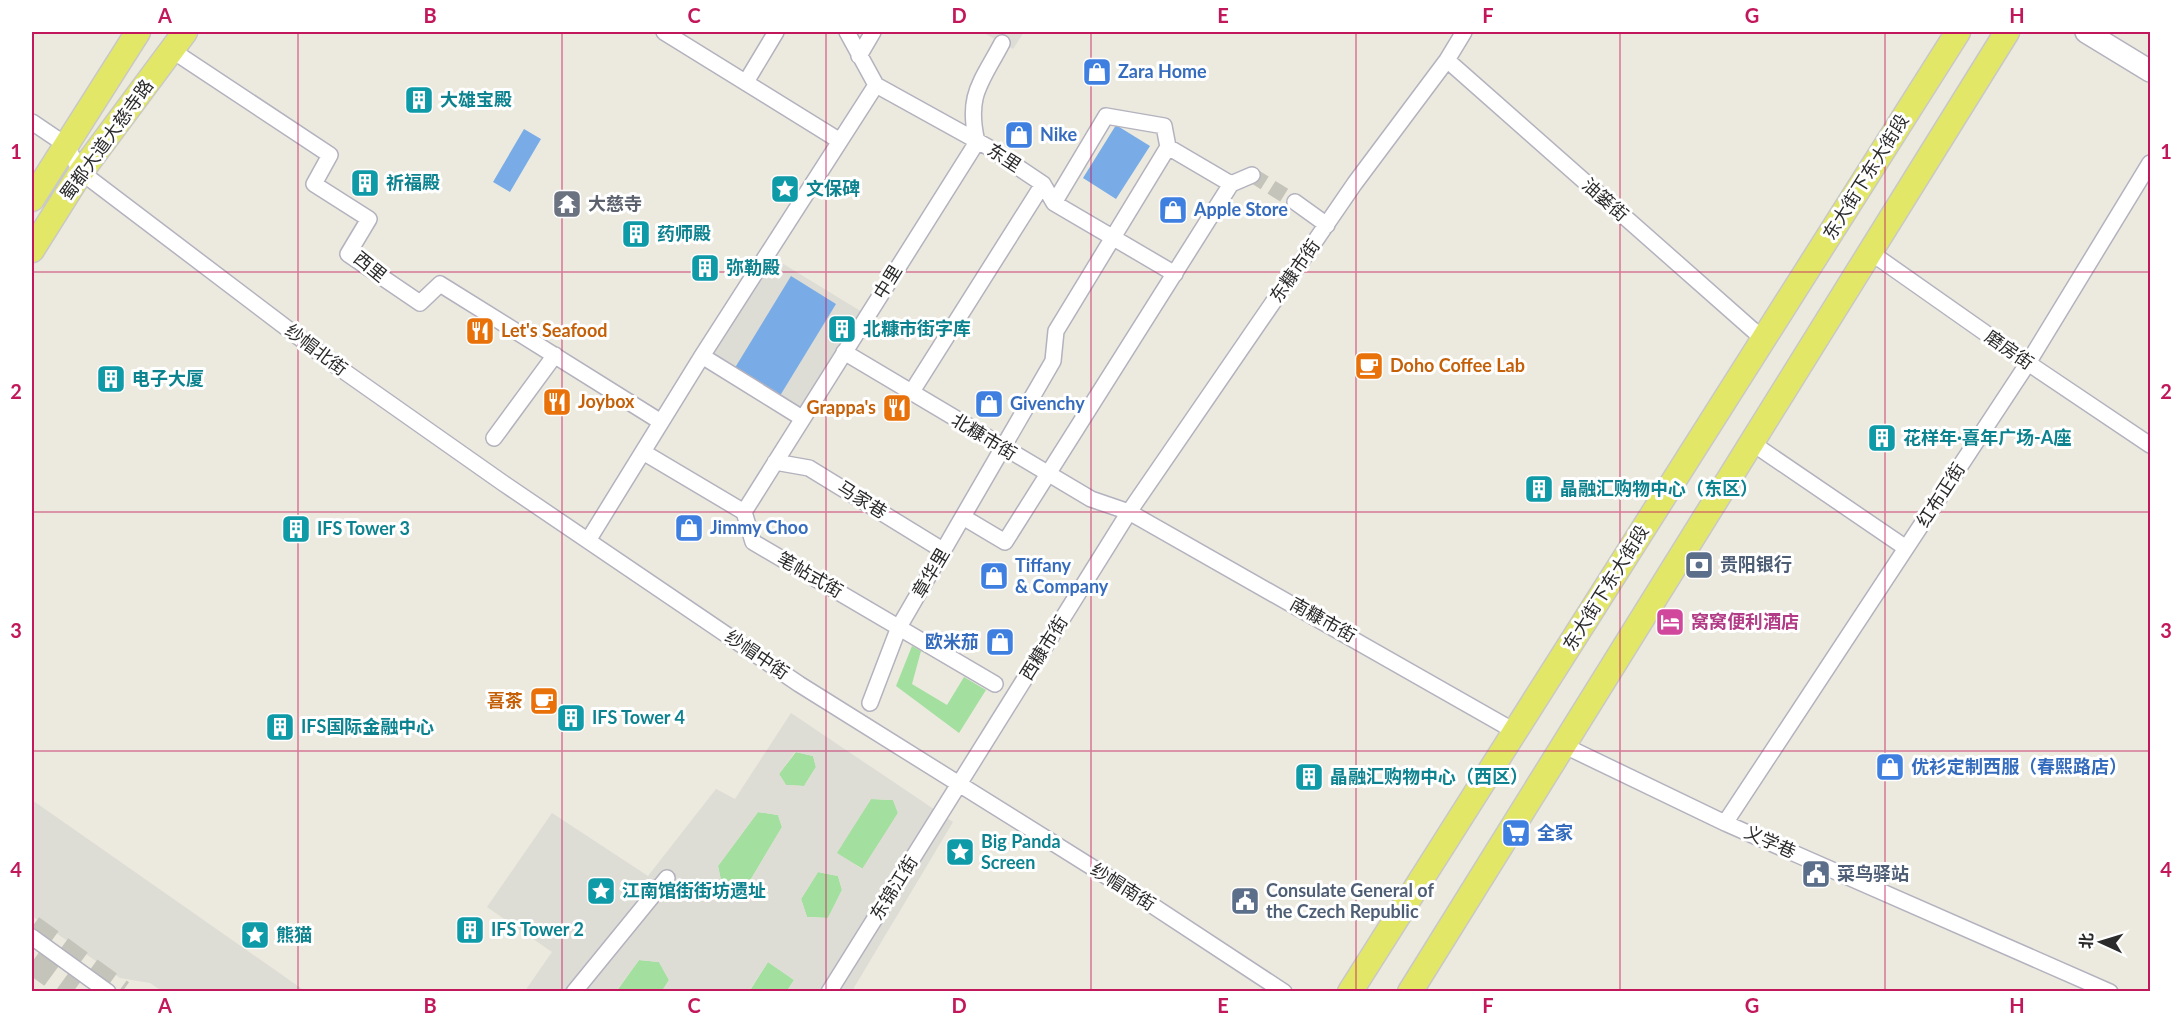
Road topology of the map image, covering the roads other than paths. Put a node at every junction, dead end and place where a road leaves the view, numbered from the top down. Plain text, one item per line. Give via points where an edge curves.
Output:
1 (138, 32) edge
2 (664, 32) edge
3 (776, 32) edge
4 (847, 32) edge
5 (873, 32) edge
6 (1464, 32) edge
7 (1958, 32) edge
8 (2007, 32) edge
9 (2086, 32) edge
10 (179, 41) edge
11 (1002, 43) dead end
12 (859, 56) junction
13 (1447, 60) junction
14 (2151, 71) edge
15 (746, 82) junction
16 (876, 85) junction
17 (32, 123) edge
18 (840, 141) junction
19 (977, 142) junction
20 (66, 145) junction
21 (1168, 147) junction
22 (2151, 163) edge
23 (81, 172) junction
24 (1252, 175) dead end
25 (1043, 184) junction
26 (1231, 184) junction
27 (32, 199) edge
28 (1295, 202) tunnel mouth
29 (1054, 203) junction
30 (1327, 225) junction
31 (1114, 238) junction
32 (32, 250) edge
33 (1870, 252) junction
34 (1175, 274) junction
35 (1763, 339) junction
36 (844, 352) junction
37 (555, 355) junction
38 (702, 356) junction
39 (2028, 363) junction
40 (911, 393) junction
41 (802, 418) junction
42 (661, 422) junction
43 (494, 438) dead end
44 (1752, 443) junction
45 (2151, 445) edge
46 (1001, 448) junction
47 (643, 452) junction
48 (775, 462) junction
49 (1048, 475) junction
50 (744, 512) junction
51 (1129, 512) junction
52 (963, 518) junction
53 (558, 519) joint
54 (589, 539) junction
55 (1906, 548) junction
56 (944, 551) junction
57 (899, 627) junction
58 (995, 684) dead end
59 (870, 703) dead end
60 (1516, 732) junction
61 (1563, 746) junction
62 (959, 785) junction
63 (1725, 823) junction
64 (667, 878) dead end
65 (32, 937) edge
66 (108, 992) edge
67 (574, 992) edge
68 (829, 992) edge
69 (1284, 992) edge
70 (1350, 992) edge
71 (1410, 992) edge
72 (2110, 992) edge

1 - 20 main road, 蜀都大道大慈寺路
2 - 15 street
3 - 15 street
4 - 12 street
5 - 12 street
6 - 13 street, 东糠市街
7 - 35 main road, 东大街下东大街段
8 - 33 main road
9 - 14 street
10 - 23 main road, 蜀都大道大慈寺路
10 - 37 street, 西里 via 330,155 314,184 369,219 348,254 420,303 440,284
11 - 19 street via 973,98 971,116
12 - 16 street
13 - 30 street, 东糠市街
13 - 35 street, 油篓街
15 - 18 street
16 - 18 street
16 - 19 street, 东里
17 - 20 street
18 - 38 street
19 - 25 street, 东里
19 - 36 street, 中里
20 - 23 street
20 - 27 main road, 蜀都大道大慈寺路
21 - 26 street
21 - 29 street via 1164,126 1106,116
21 - 31 street, 章华里
22 - 39 street, 红布正街
23 - 32 main road, 蜀都大道大慈寺路
23 - 53 street, 纱帽北街 via 362,384
24 - 26 street
25 - 29 street, 东里
25 - 40 street
26 - 34 street
28 - 30 street
29 - 31 street, 东里
30 - 51 street, 东糠市街
31 - 34 street, 东里
31 - 46 street, 章华里 via 1056,331 1053,361
33 - 39 street, 磨房街
33 - 44 main road
34 - 49 street
35 - 60 main road, 东大街下东大街段
36 - 40 street, 北糠市街
36 - 41 street, 中里
37 - 42 street, 西里
37 - 43 street
38 - 41 street
38 - 42 street
39 - 45 street, 磨房街
39 - 55 street, 红布正街
40 - 46 street, 北糠市街
41 - 48 street, 中里
42 - 47 street
44 - 55 street
44 - 61 main road
46 - 49 street, 北糠市街
46 - 52 street, 章华里
47 - 50 street
47 - 54 street
48 - 50 street, 中里
48 - 56 street, 马家巷 via 809,468
49 - 51 street, 北糠市街 via 1091,499
49 - 52 street via 1005,542
50 - 57 street, 笔帖式街 via 753,542
51 - 60 street, 南糠市街
51 - 62 street, 西糠市街
52 - 56 street, 章华里
53 - 54 street, 纱帽中街
54 - 62 street, 纱帽中街 via 799,684
55 - 63 street, 红布正街
56 - 57 street, 章华里
57 - 58 street, 笔帖式街
57 - 59 street, 章华里
60 - 70 main road, 东大街下东大街段
61 - 63 street, 义学巷
61 - 71 main road
62 - 68 street, 东锦江街
62 - 69 street, 纱帽南街
63 - 72 street, 义学巷
64 - 67 street
65 - 66 street

